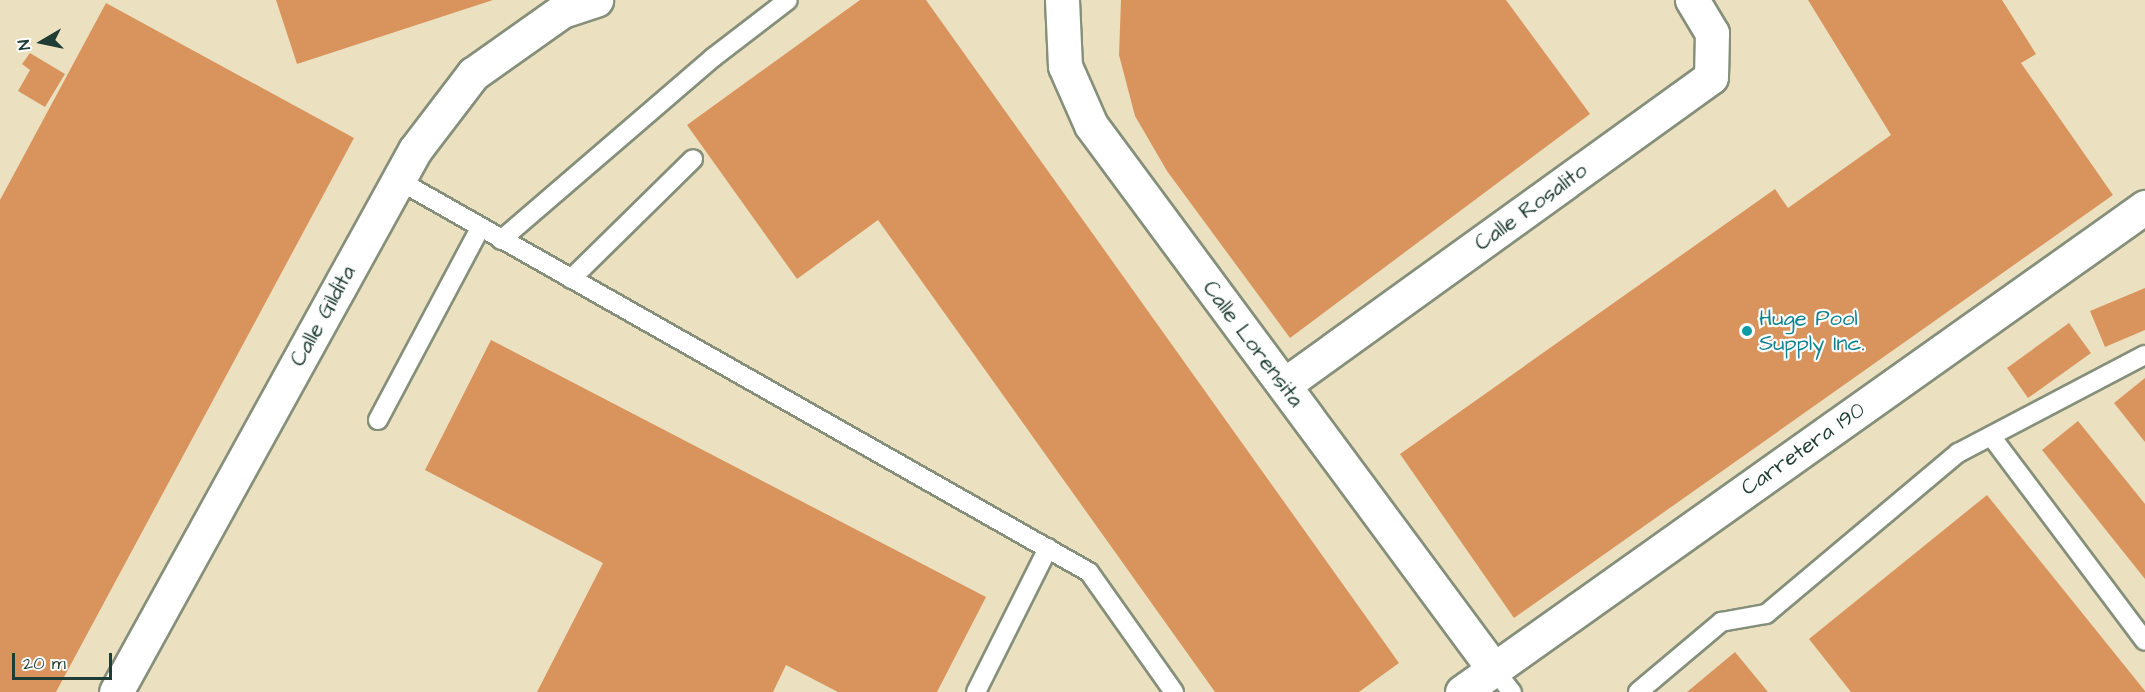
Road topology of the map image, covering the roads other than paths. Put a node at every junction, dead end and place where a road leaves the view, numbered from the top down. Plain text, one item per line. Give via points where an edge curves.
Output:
1 (596, 0) edge
2 (788, 0) edge
3 (1062, 0) edge
4 (1692, 0) edge
5 (693, 159) dead end
6 (398, 180) junction
7 (2145, 207) edge
8 (480, 228) junction
9 (501, 240) junction
10 (571, 279) junction
11 (2145, 355) edge
12 (1284, 385) junction
13 (378, 420) dead end
14 (1991, 436) junction
15 (1048, 548) junction
16 (2145, 641) edge
17 (1502, 680) edge
18 (116, 692) edge
19 (976, 692) edge
20 (1174, 692) edge
21 (1462, 692) edge
22 (1638, 692) edge

1 - 6 street, Calle Gildita via 562,11 473,74 415,150
2 - 9 lane via 705,65
3 - 12 street, Calle Lorensita via 1065,66 1091,125
4 - 12 street, Calle Rosalito via 1712,33 1711,77
5 - 10 lane
6 - 8 lane
6 - 18 street, Calle Gildita
7 - 17 street, Carretera 190
8 - 9 lane
8 - 13 lane
9 - 10 lane
10 - 15 lane
11 - 14 lane
12 - 17 street, Calle Lorensita
14 - 16 lane
14 - 22 lane via 1958,453 1766,614 1722,622
15 - 19 lane
15 - 20 lane via 1089,572
17 - 21 street, Carretera 190

